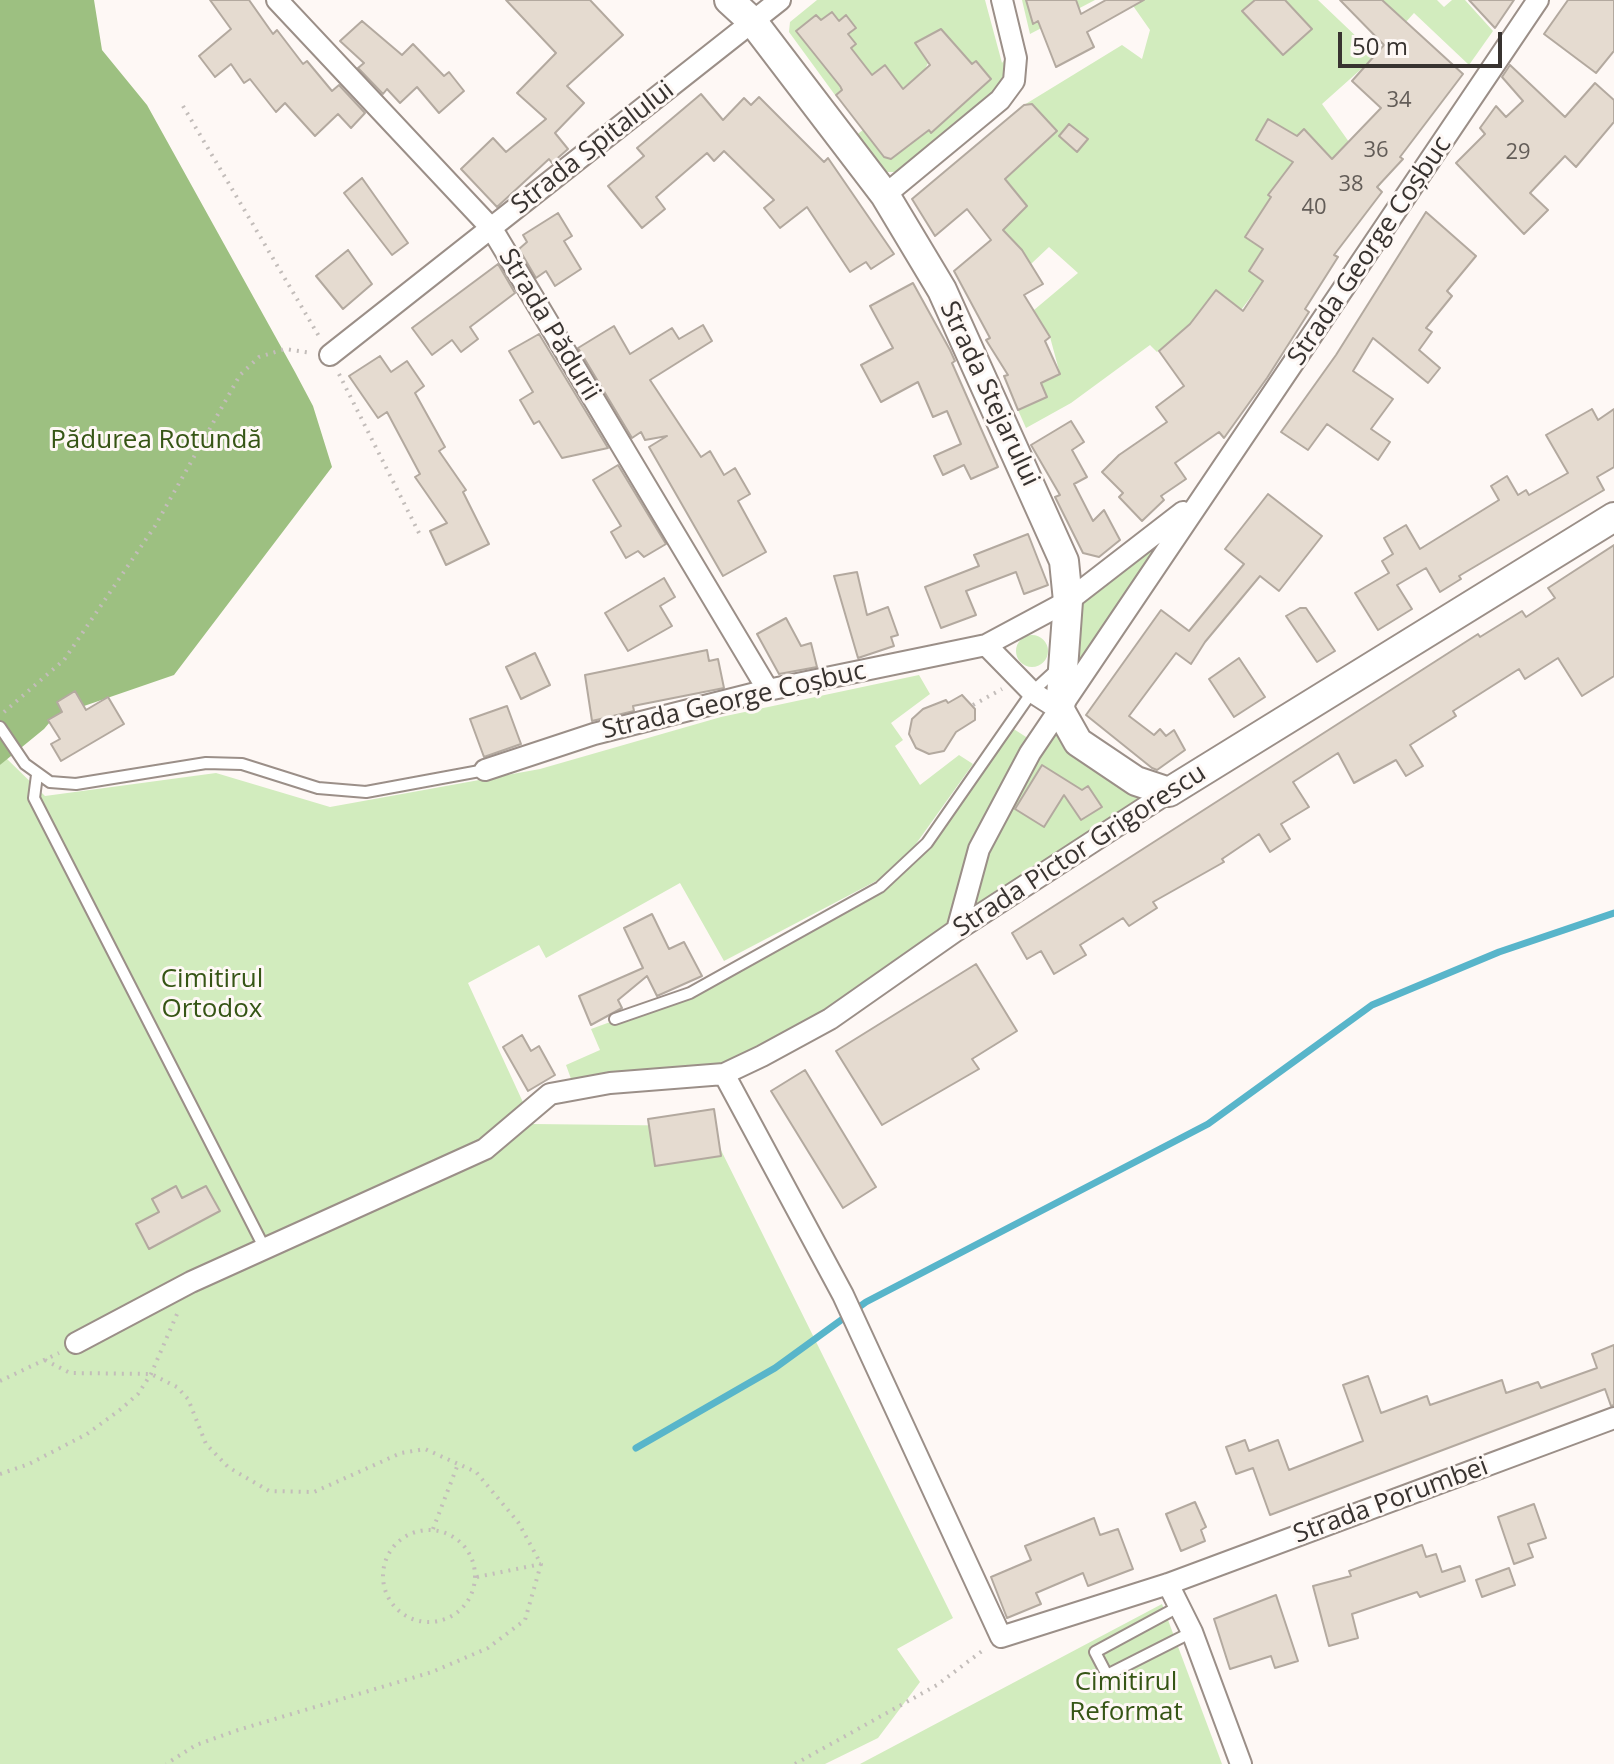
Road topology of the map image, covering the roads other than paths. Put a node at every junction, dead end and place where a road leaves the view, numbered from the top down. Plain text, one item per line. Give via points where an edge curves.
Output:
1 (277, 0) edge
2 (729, 0) edge
3 (780, 0) edge
4 (1002, 0) edge
5 (1538, 0) edge
6 (753, 22) junction
7 (885, 195) junction
8 (492, 229) junction
9 (330, 355) road end
10 (1199, 499) junction
11 (1614, 517) edge
12 (1068, 601) junction
13 (986, 645) junction
14 (1064, 663) junction
15 (1026, 686) junction
16 (768, 690) junction
17 (1060, 710) junction
18 (0, 727) edge
19 (485, 770) joint
20 (37, 775) junction
21 (1169, 792) junction
22 (957, 930) junction
23 (615, 1019) dead end
24 (724, 1074) junction
25 (265, 1249) junction
26 (76, 1343) road end
27 (1614, 1418) edge
28 (1168, 1584) junction
29 (1180, 1606) junction
30 (1192, 1632) junction
31 (1241, 1764) edge

1 - 8 street, Strada Pădurii
2 - 6 street, Strada Stejarului
3 - 6 street, Strada Spitalului
4 - 7 street via 1016,58 1014,81 1000,100
5 - 10 street, Strada George Coșbuc
6 - 7 street, Strada Stejarului
6 - 8 street, Strada Spitalului
7 - 12 street, Strada Stejarului via 942,290 1024,470 1064,561
8 - 9 street, Strada Spitalului
8 - 16 street, Strada Pădurii
10 - 12 street, Strada George Coșbuc
10 - 17 street, Strada George Coșbuc
11 - 21 street, Strada Pictor Grigorescu
12 - 13 street, Strada George Coșbuc
12 - 14 street, Strada Stejarului
13 - 15 street
13 - 16 street, Strada George Coșbuc
14 - 15 lane
14 - 17 street, Strada Stejarului
15 - 17 street
15 - 23 lane via 927,843 880,887 690,993
16 - 19 street, Strada George Coșbuc via 594,734
17 - 21 street via 1078,742 1136,781
17 - 22 street, Strada George Coșbuc via 1030,753 979,849
18 - 20 lane
19 - 20 lane via 366,792 318,788 242,764 206,763 76,784
20 - 25 lane via 34,798
21 - 22 street, Strada Pictor Grigorescu
22 - 24 street, Strada Pictor Grigorescu via 830,1019
24 - 25 street, Strada Pictor Grigorescu via 574,1087 550,1094 485,1149
24 - 28 street, Strada Porumbei via 843,1295 1001,1637
25 - 26 street, Strada Pictor Grigorescu
27 - 28 street, Strada Porumbei
28 - 29 street
29 - 30 street
29 - 30 lane via 1095,1652 1107,1675
30 - 31 street

